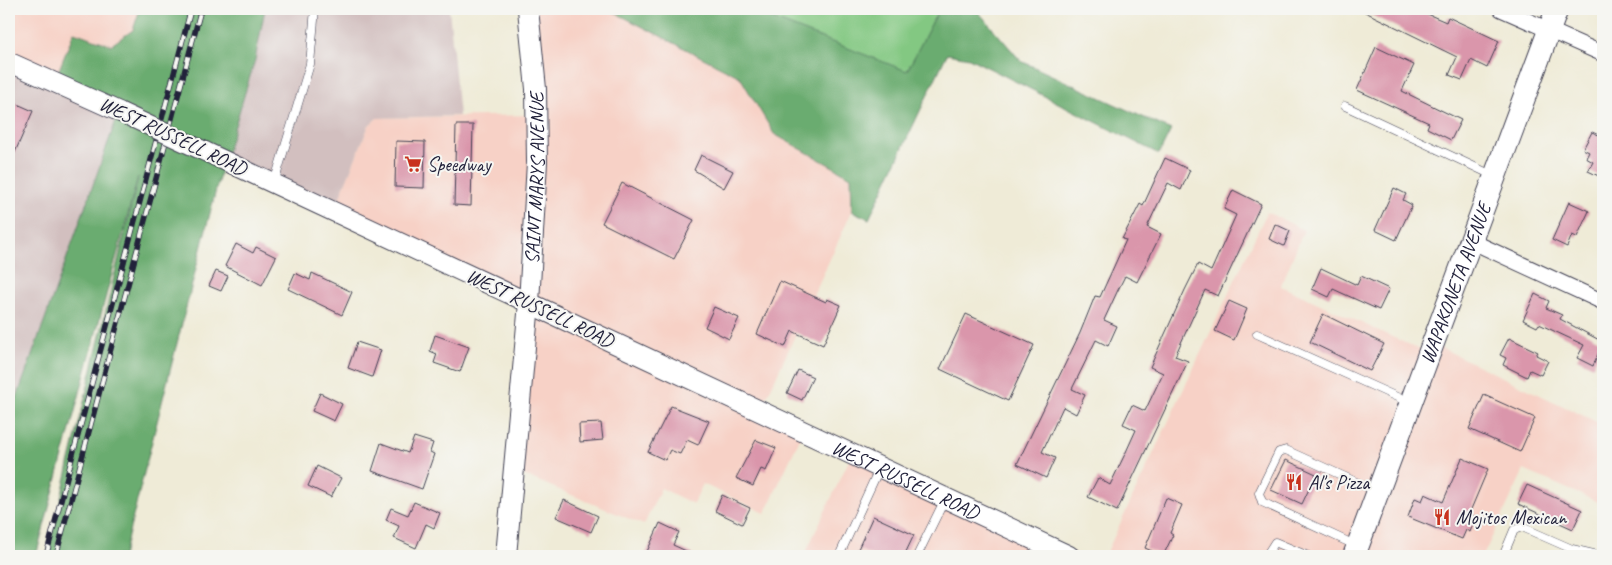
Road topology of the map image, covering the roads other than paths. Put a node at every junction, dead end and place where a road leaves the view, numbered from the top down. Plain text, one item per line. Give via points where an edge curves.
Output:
1 (315, 9) edge
2 (528, 9) edge
3 (1501, 9) edge
4 (1557, 9) edge
5 (1549, 30) junction
6 (1603, 54) edge
7 (9, 62) edge
8 (1345, 106) dead end
9 (1495, 176) junction
10 (274, 183) junction
11 (1471, 241) junction
12 (1603, 302) edge
13 (529, 303) junction
14 (1257, 334) dead end
15 (1411, 404) junction
16 (880, 467) junction
17 (1378, 491) junction
18 (946, 498) junction
19 (1356, 551) edge
20 (506, 556) edge
21 (839, 556) edge
22 (918, 556) edge
23 (1070, 556) edge
24 (1266, 556) edge
25 (1305, 556) edge
26 (1507, 556) edge
27 (1602, 556) edge

1 - 10 lane via 310,64
2 - 13 main road, SAINT MARYS AVENUE via 537,139
3 - 5 street
4 - 5 main road, WAPAKONETA AVENUE
5 - 6 street
5 - 9 main road, WAPAKONETA AVENUE
7 - 10 street, WEST RUSSELL ROAD, bridge
8 - 9 lane
9 - 11 main road, WAPAKONETA AVENUE
10 - 13 street, WEST RUSSELL ROAD
11 - 12 street
11 - 15 main road, WAPAKONETA AVENUE
13 - 16 main road, WEST RUSSELL ROAD
13 - 20 main road, SAINT MARYS AVENUE
14 - 15 lane
15 - 17 main road, WAPAKONETA AVENUE
16 - 18 main road, WEST RUSSELL ROAD
16 - 21 lane
17 - 19 main road, WAPAKONETA AVENUE
17 - 19 lane via 1286,450 1279,452 1259,493 1262,502
18 - 22 lane
18 - 23 main road, WEST RUSSELL ROAD
24 - 25 lane via 1274,542
26 - 27 lane via 1504,554 1514,530 1522,527 1572,549

